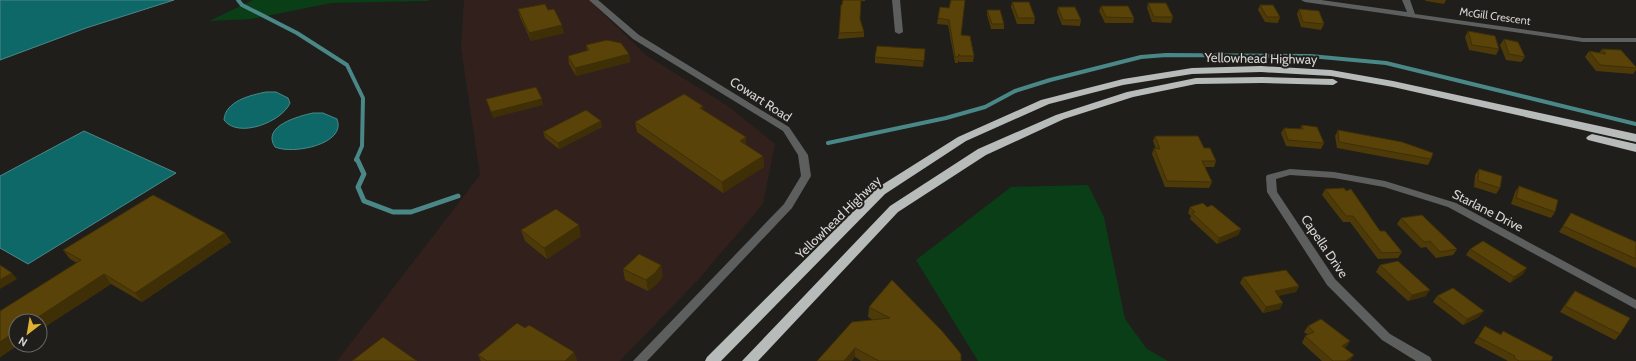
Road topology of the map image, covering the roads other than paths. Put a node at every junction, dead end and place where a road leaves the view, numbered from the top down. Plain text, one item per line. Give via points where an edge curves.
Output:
1 (593, 0) edge
2 (896, 0) edge
3 (1305, 0) edge
4 (1406, 0) edge
5 (1412, 15) junction
6 (899, 32) dead end
7 (1636, 40) edge
8 (1636, 138) edge
9 (1636, 148) edge
10 (1290, 172) joint
11 (1636, 305) edge
12 (639, 361) edge
13 (712, 361) edge
14 (749, 361) edge
15 (1426, 361) edge

1 - 12 street, Cowart Road via 636,37 786,129 803,155 806,176 788,206
2 - 6 street
3 - 5 street, McGill Crescent
4 - 5 street
5 - 7 street, McGill Crescent via 1583,40
8 - 13 highway, Yellowhead Highway via 1394,84 1331,73 1261,69 1192,71 1123,82 1045,102 962,139 881,191
9 - 14 highway, Yellowhead Highway via 1391,92 1329,81 1196,81 1131,94 1060,117 982,152 894,209
10 - 11 street, Starlane Drive via 1334,174 1385,184 1452,204
10 - 15 street, Capella Drive via 1272,177 1272,192 1331,282 1386,337

